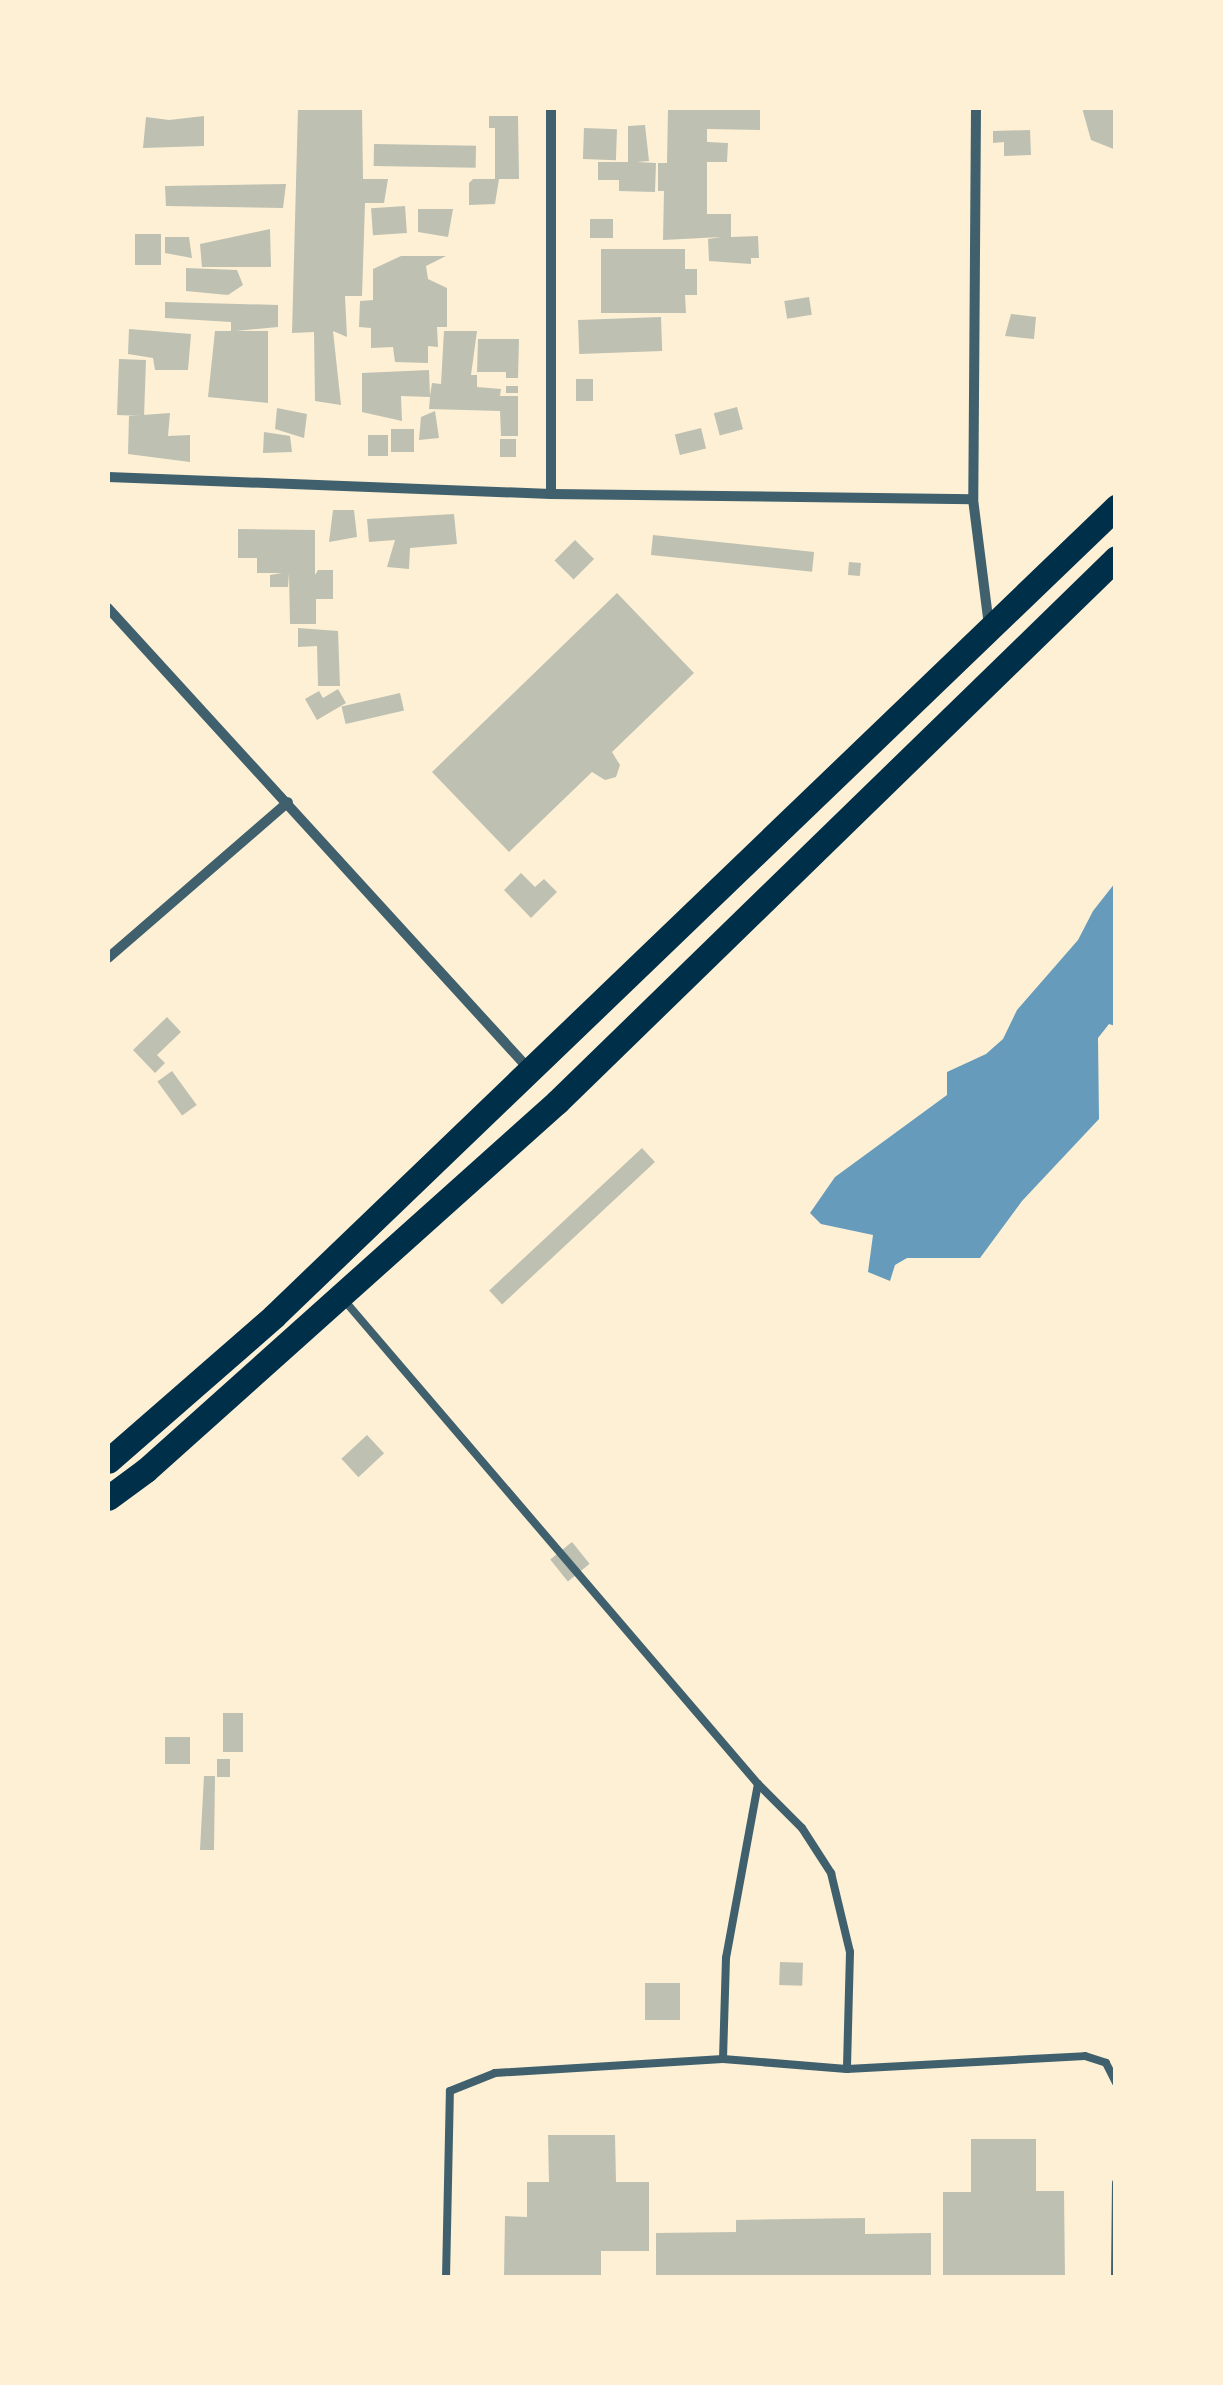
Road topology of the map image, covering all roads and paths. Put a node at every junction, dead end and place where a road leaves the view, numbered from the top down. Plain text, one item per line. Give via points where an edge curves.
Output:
1 (550, 108) edge
2 (976, 108) edge
3 (108, 477) edge
4 (551, 494) junction
5 (974, 500) junction
6 (1116, 507) edge
7 (1116, 558) edge
8 (108, 608) edge
9 (989, 626) junction
10 (288, 802) junction
11 (108, 958) edge
12 (531, 1072) junction
13 (342, 1297) junction
14 (108, 1461) edge
15 (108, 1498) edge
16 (758, 1784) junction
17 (724, 2060) junction
18 (847, 2068) junction
19 (1116, 2083) edge
20 (1116, 2183) edge
21 (446, 2278) edge
22 (1115, 2278) edge

1 - 4 street
2 - 5 street
3 - 4 street
4 - 5 street
5 - 9 street
6 - 9 highway
7 - 13 highway via 557,1102
8 - 10 street
9 - 12 highway
10 - 11 street
10 - 12 street
12 - 14 highway via 274,1316
13 - 15 highway
13 - 16 lane
16 - 17 lane via 726,1958
16 - 18 lane via 802,1828 831,1873 850,1952
17 - 18 lane
17 - 21 lane via 495,2073 450,2091
18 - 19 lane via 1085,2056 1106,2063
20 - 22 lane

